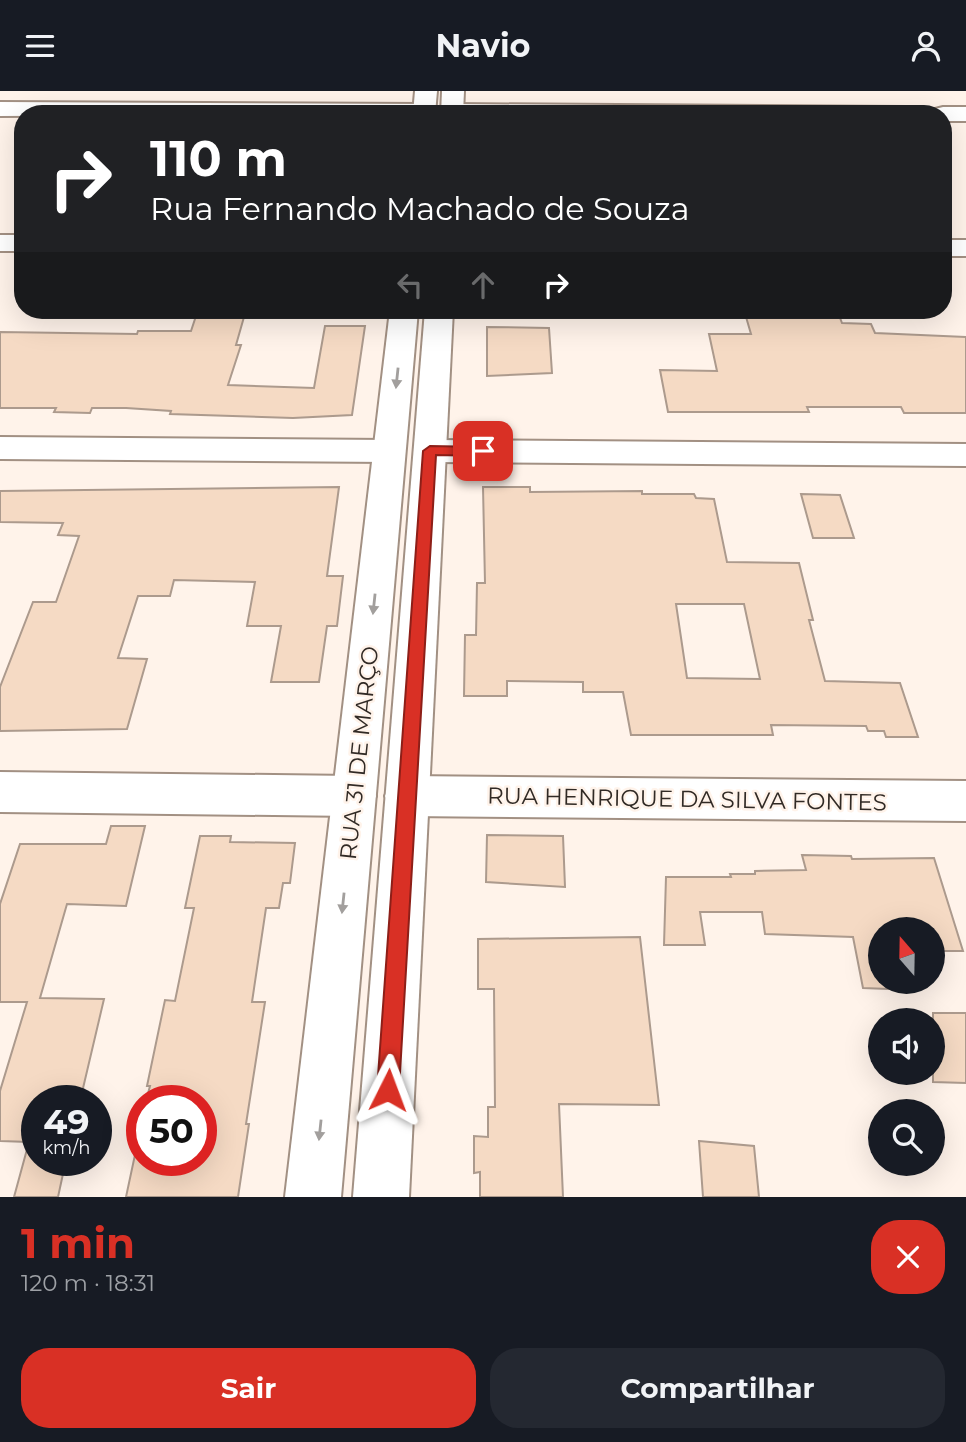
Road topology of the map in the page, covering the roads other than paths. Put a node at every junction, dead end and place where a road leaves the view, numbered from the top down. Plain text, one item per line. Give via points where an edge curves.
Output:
1 (955, 91) edge
2 (966, 107) edge
3 (404, 319) edge
4 (437, 319) edge
5 (0, 448) edge
6 (410, 451) junction
7 (966, 455) edge
8 (0, 792) edge
9 (354, 796) junction
10 (407, 796) junction
11 (966, 801) edge
12 (313, 1197) edge
13 (381, 1197) edge

1 - 2 street
3 -> 6 street, RUA 31 DE MARÇO
4 - 6 street, RUA 31 DE MARÇO
5 - 6 street
6 - 7 street
6 -> 9 street, RUA 31 DE MARÇO
6 - 10 street, RUA 31 DE MARÇO
8 - 9 street
9 -> 12 street, RUA 31 DE MARÇO
10 - 11 street, RUA HENRIQUE DA SILVA FONTES
10 - 13 street, RUA 31 DE MARÇO

